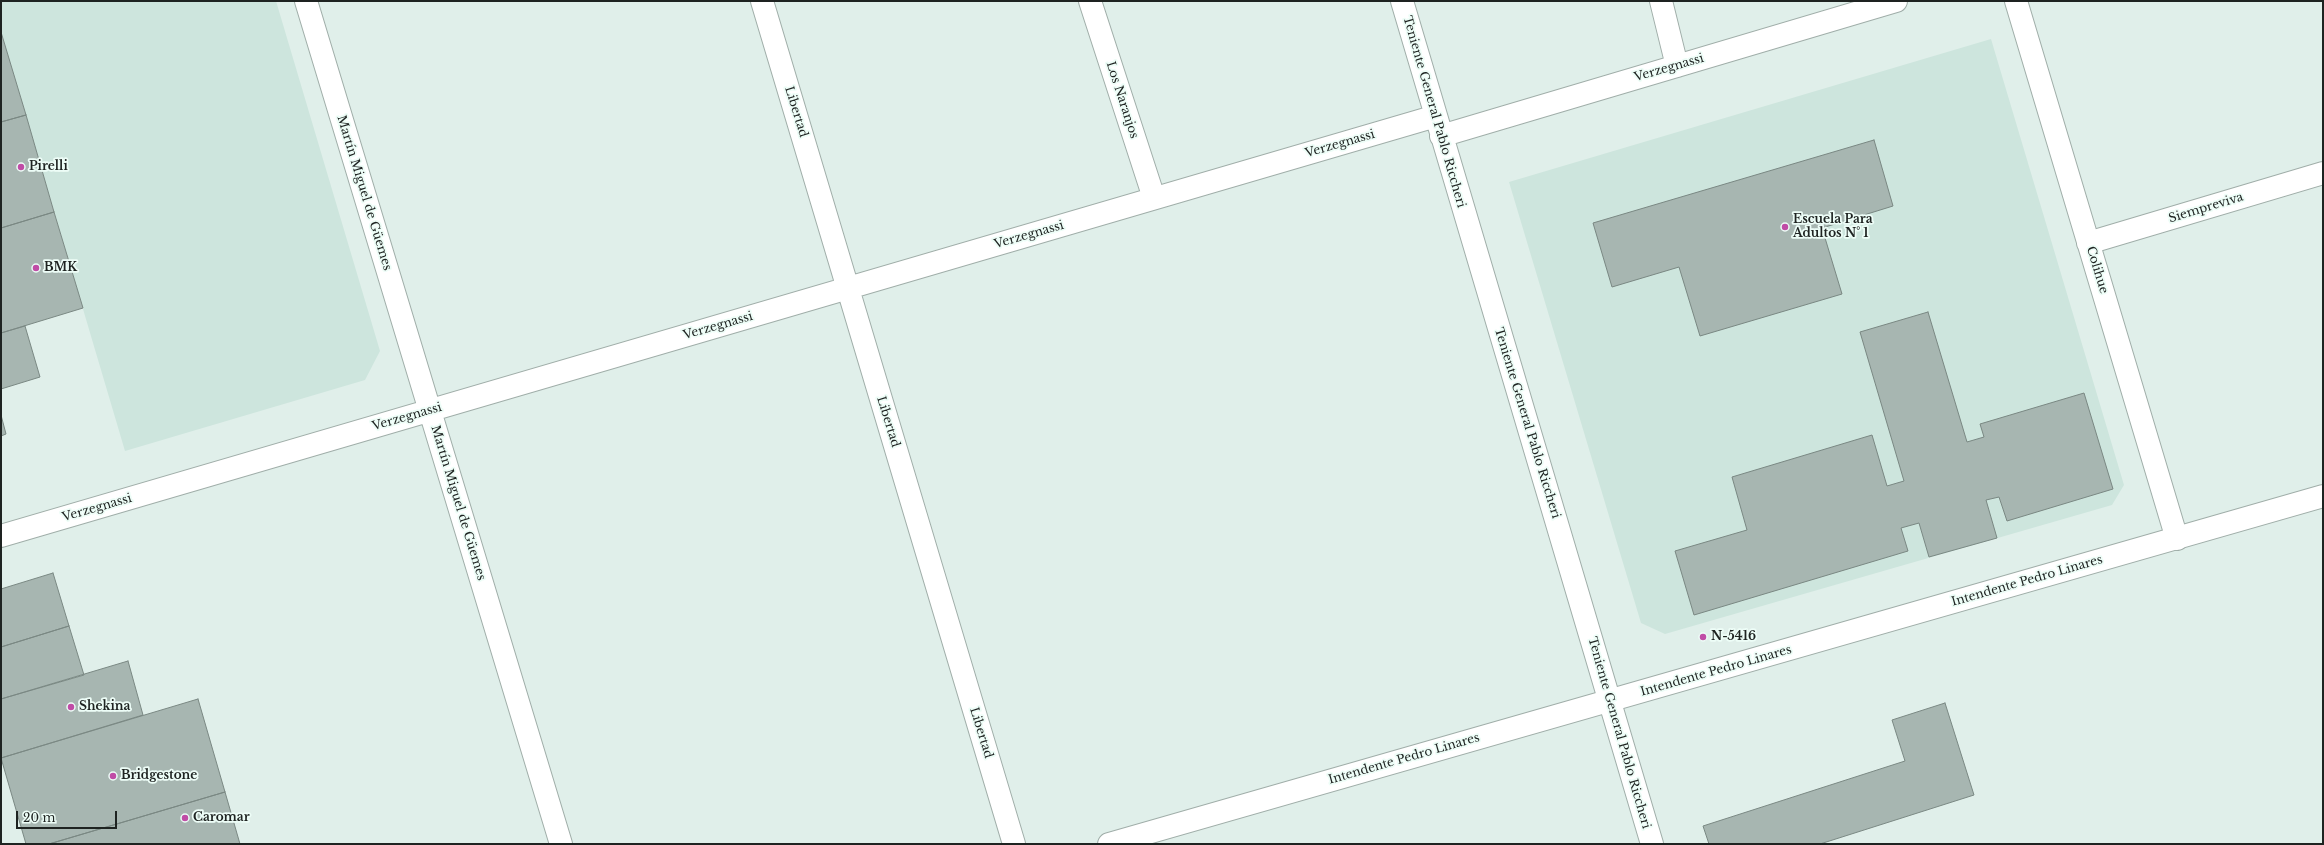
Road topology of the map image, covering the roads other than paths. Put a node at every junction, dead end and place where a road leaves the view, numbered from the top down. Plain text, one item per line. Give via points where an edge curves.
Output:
1 (306, 1) edge
2 (762, 1) edge
3 (1090, 1) edge
4 (1402, 1) edge
5 (1661, 1) edge
6 (1896, 1) edge
7 (2016, 1) edge
8 (1677, 66) junction
9 (1439, 126) junction
10 (2323, 173) edge
11 (1154, 198) junction
12 (2088, 243) junction
13 (848, 288) junction
14 (430, 410) junction
15 (2323, 496) edge
16 (1, 536) edge
17 (2177, 538) junction
18 (1609, 701) junction
19 (561, 844) edge
20 (1014, 844) edge
21 (1109, 844) edge
22 (1652, 844) edge

1 - 14 street, Martín Miguel de Güemes
2 - 13 street, Libertad
3 - 11 street, Los Naranjos
4 - 9 street, Teniente General Pablo Riccheri
5 - 8 street
6 - 8 street, Verzegnassi
7 - 12 street, Colihue
8 - 9 street, Verzegnassi
9 - 11 street, Verzegnassi
9 - 18 street, Teniente General Pablo Riccheri
10 - 12 street, Siempreviva
11 - 13 street, Verzegnassi
12 - 17 street, Colihue
13 - 14 street, Verzegnassi
13 - 20 street, Libertad
14 - 16 street, Verzegnassi
14 - 19 street, Martín Miguel de Güemes
15 - 17 street, Intendente Pedro Linares
17 - 18 street, Intendente Pedro Linares
18 - 21 street, Intendente Pedro Linares
18 - 22 street, Teniente General Pablo Riccheri

